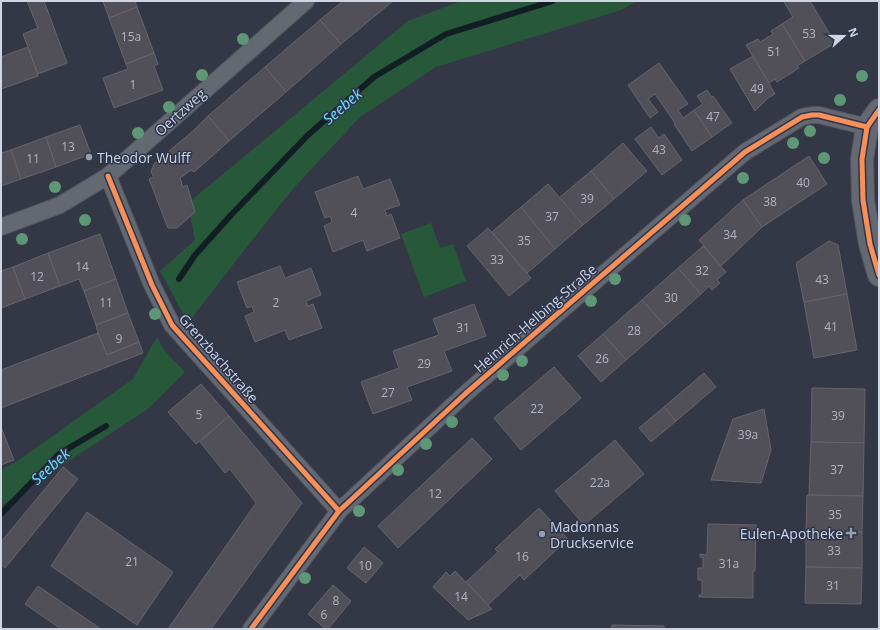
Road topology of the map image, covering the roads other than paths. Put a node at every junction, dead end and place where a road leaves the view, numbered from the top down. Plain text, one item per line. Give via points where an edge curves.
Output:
1 (306, 1) edge
2 (873, 118) edge
3 (108, 176) junction
4 (1, 227) edge
5 (879, 275) edge
6 (339, 511) junction
7 (251, 629) edge

1 - 3 street, Oertzweg
2 - 5 street via 862,159 863,200 870,244
2 - 6 street, Heinrich-Helbing-Straße via 819,115 802,117 746,152 471,389
3 - 4 street, Oertzweg via 60,204
3 - 6 street, Grenzbachstraße via 152,285 172,325
6 - 7 street, Heinrich-Helbing-Straße

